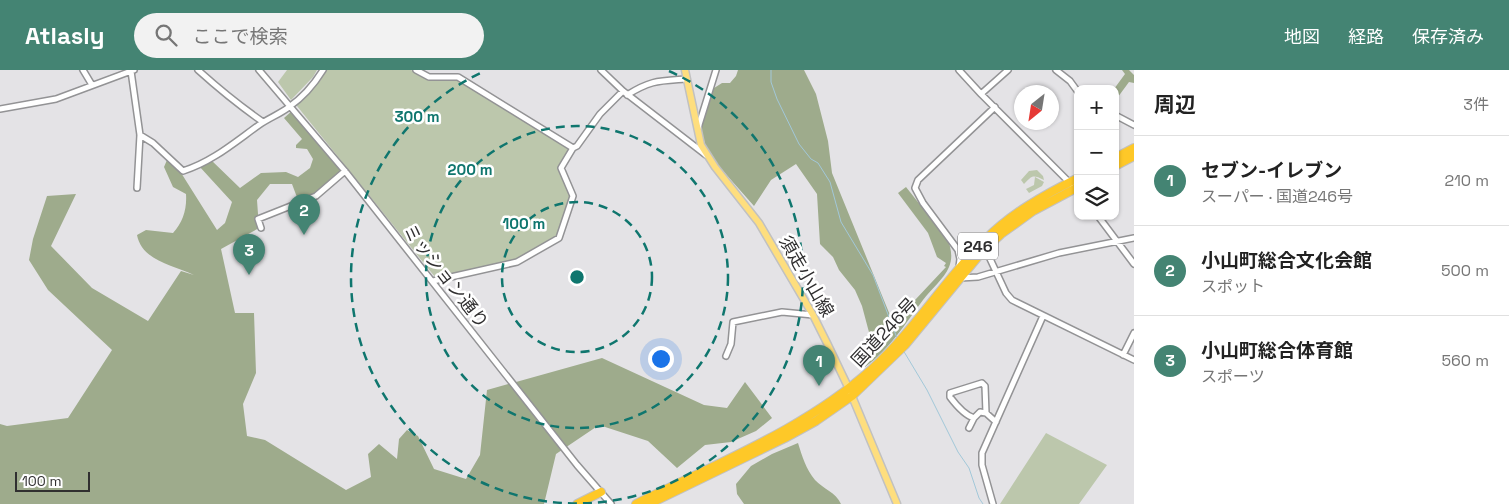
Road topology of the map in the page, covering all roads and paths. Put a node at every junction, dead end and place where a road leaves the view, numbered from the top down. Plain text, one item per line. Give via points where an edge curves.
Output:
1 (83, 70) edge
2 (198, 70) edge
3 (259, 70) edge
4 (323, 70) edge
5 (416, 70) edge
6 (601, 70) edge
7 (685, 70) edge
8 (716, 70) edge
9 (959, 70) edge
10 (1008, 70) edge
11 (1056, 70) edge
12 (133, 71) edge
13 (686, 78) junction
14 (92, 85) junction
15 (1074, 86) edge
16 (622, 91) junction
17 (981, 94) junction
18 (628, 95) junction
19 (291, 106) junction
20 (995, 107) junction
21 (0, 109) edge
22 (1119, 117) edge
23 (264, 122) junction
24 (1134, 125) edge
25 (697, 131) junction
26 (140, 135) junction
27 (573, 148) junction
28 (1134, 148) edge
29 (706, 155) junction
30 (1119, 156) edge
31 (1134, 156) edge
32 (1119, 164) edge
33 (345, 170) junction
34 (1074, 186) edge
35 (1074, 187) edge
36 (137, 188) dead end
37 (1074, 188) edge
38 (1101, 220) edge
39 (260, 228) dead end
40 (1134, 238) edge
41 (1117, 241) junction
42 (985, 248) junction
43 (1134, 264) edge
44 (958, 269) junction
45 (997, 272) junction
46 (960, 278) junction
47 (433, 281) junction
48 (812, 315) junction
49 (1043, 316) junction
50 (1134, 333) edge
51 (903, 342) junction
52 (1123, 354) junction
53 (726, 356) dead end
54 (1134, 360) edge
55 (850, 393) junction
56 (986, 414) junction
57 (974, 418) junction
58 (996, 422) junction
59 (969, 428) dead end
60 (601, 492) junction
61 (577, 504) edge
62 (611, 504) edge
63 (636, 504) edge
64 (650, 504) edge
65 (897, 504) edge
66 (993, 504) edge

1 - 14 street
2 - 23 street
3 - 19 street, ミッション通り
4 - 19 street
5 - 27 street via 429,77 458,77
6 - 16 street
7 - 13 main road, 須走小山線
8 - 25 street
9 - 17 street
10 - 17 street
11 - 15 street
12 - 14 street
12 - 26 street
13 - 18 street via 644,84
13 - 25 main road, 須走小山線
14 - 21 street via 56,99
16 - 18 street
16 - 27 street
17 - 20 street
18 - 29 street
19 - 23 street
19 - 33 street, ミッション通り
20 - 34 street
20 - 44 street via 918,180 915,188 960,255
22 - 24 street
23 - 26 street via 204,163 183,171
25 - 29 main road, 須走小山線
26 - 36 street
27 - 47 street via 561,168 573,196 560,238 517,262
28 - 30 highway
29 - 48 main road, 須走小山線 via 759,223
31 - 32 highway
33 - 39 street via 316,196 258,219
33 - 47 street, ミッション通り
35 - 44 highway, 国道246号 / 246 via 1005,221
37 - 42 highway, 国道246号 / 246 via 1013,224
38 - 41 street
40 - 41 street
41 - 43 street
41 - 45 street via 1059,252
42 - 45 street
42 - 46 highway, 国道246号 / 246
44 - 51 highway, 国道246号 / 246
45 - 46 street
45 - 49 street via 1009,297
46 - 51 highway, 国道246号 / 246
47 - 60 street, ミッション通り
48 - 53 street via 782,312 733,322
48 - 55 main road, 須走小山線
49 - 52 street
49 - 58 street
50 - 52 street
51 - 55 highway, 国道246号 / 246
52 - 54 street
55 - 63 highway, 国道246号 / 246 via 798,424
55 - 64 highway, 国道246号 / 246 via 816,421
55 - 65 main road, 須走小山線
56 - 57 street via 980,412
56 - 57 street via 985,386 982,383 950,393 956,405
56 - 58 street
57 - 59 street
58 - 66 street via 982,453 982,465
60 - 61 highway
60 - 62 street, ミッション通り

